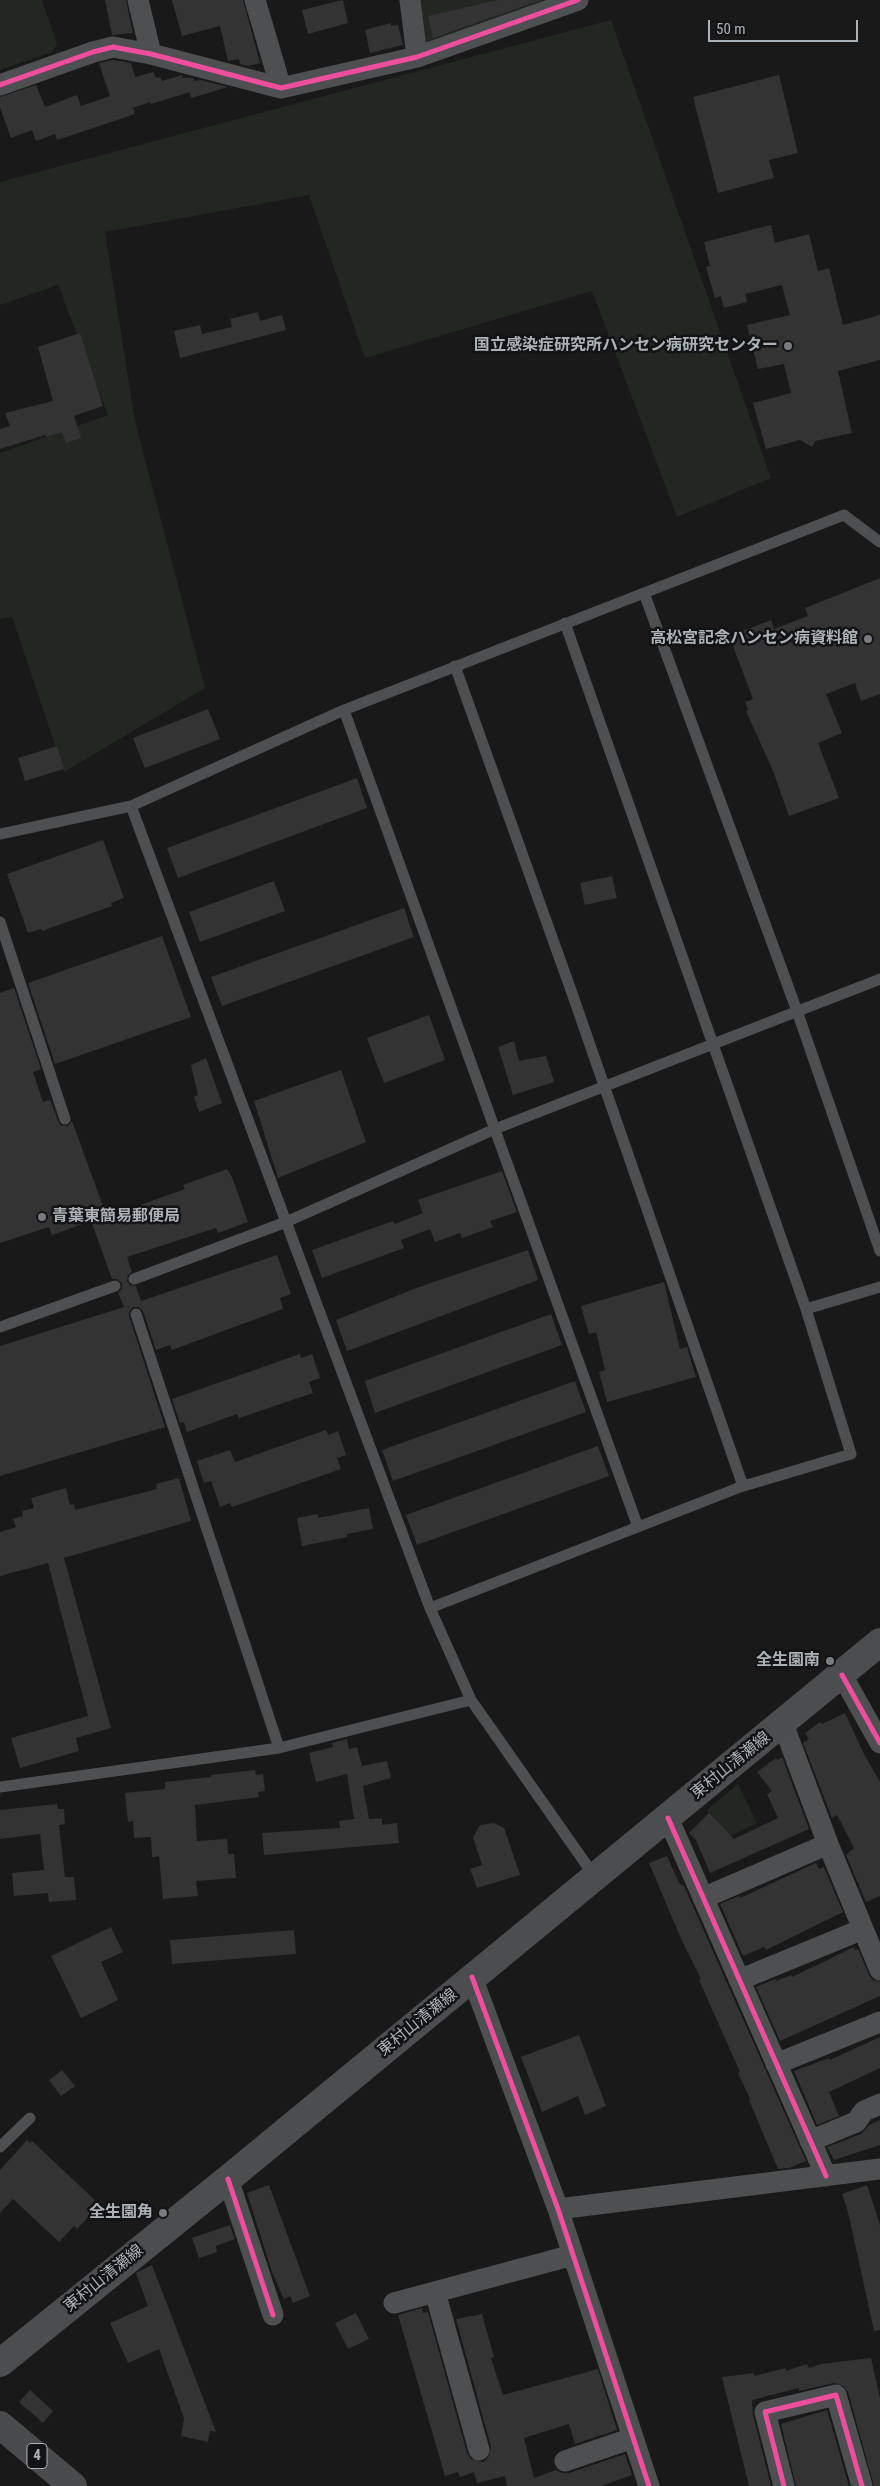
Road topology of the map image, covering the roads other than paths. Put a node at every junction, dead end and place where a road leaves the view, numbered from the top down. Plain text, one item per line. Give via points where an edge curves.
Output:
1 (138, 0) edge
2 (256, 0) edge
3 (410, 0) edge
4 (578, 0) edge
5 (151, 54) junction
6 (417, 57) junction
7 (0, 85) edge
8 (281, 88) junction
9 (880, 542) edge
10 (644, 593) junction
11 (565, 623) junction
12 (455, 666) junction
13 (344, 710) junction
14 (131, 806) junction
15 (0, 834) edge
16 (0, 922) edge
17 (880, 979) edge
18 (797, 1011) junction
19 (712, 1045) junction
20 (603, 1087) junction
21 (65, 1119) dead end
22 (495, 1129) junction
23 (286, 1222) junction
24 (880, 1251) edge
25 (134, 1279) dead end
26 (115, 1286) dead end
27 (880, 1287) edge
28 (806, 1309) junction
29 (136, 1314) dead end
30 (0, 1327) edge
31 (737, 1488) junction
32 (638, 1526) junction
33 (430, 1608) junction
34 (880, 1642) edge
35 (842, 1675) junction
36 (471, 1700) junction
37 (783, 1724) junction
38 (880, 1742) edge
39 (279, 1748) junction
40 (0, 1788) edge
41 (668, 1818) junction
42 (828, 1844) junction
43 (595, 1876) junction
44 (703, 1898) junction
45 (863, 1929) junction
46 (880, 1970) edge
47 (472, 1977) junction
48 (739, 1980) junction
49 (880, 2022) edge
50 (776, 2064) junction
51 (880, 2104) edge
52 (30, 2118) dead end
53 (810, 2141) junction
54 (0, 2147) edge
55 (880, 2169) edge
56 (826, 2176) junction
57 (228, 2179) junction
58 (558, 2208) junction
59 (573, 2255) junction
60 (435, 2292) junction
61 (394, 2303) dead end
62 (273, 2315) dead end
63 (0, 2363) edge
64 (0, 2425) edge
65 (633, 2438) junction
66 (479, 2450) dead end
67 (564, 2461) dead end
68 (73, 2486) edge
69 (649, 2486) edge
70 (784, 2486) edge
71 (862, 2486) edge

1 - 5 street
2 - 8 street
3 - 6 street
4 - 6 street
5 - 7 street via 113,47
5 - 8 street
6 - 8 street
9 - 10 lane via 844,515
10 - 11 lane
10 - 18 lane
11 - 12 lane
11 - 19 lane
12 - 13 lane
12 - 20 lane
13 - 14 lane
13 - 22 lane
14 - 15 lane
14 - 23 lane
16 - 21 lane
17 - 18 lane
18 - 19 lane
18 - 24 lane
19 - 20 lane
19 - 28 lane
20 - 22 lane
20 - 31 lane via 743,1486
22 - 23 lane
22 - 32 lane
23 - 25 lane
23 - 33 lane
26 - 30 lane
27 - 28 lane
28 - 31 lane via 851,1454
29 - 39 lane
31 - 32 lane
32 - 33 lane
33 - 36 lane
34 - 35 main road, 東村山清瀬線
35 - 37 main road, 東村山清瀬線
35 - 38 street
36 - 39 lane
36 - 43 lane
37 - 41 main road, 東村山清瀬線
37 - 42 street
39 - 40 lane
41 - 43 main road, 東村山清瀬線
41 - 44 street
42 - 44 street
42 - 45 street
43 - 47 main road, 東村山清瀬線
44 - 48 street
45 - 46 street
45 - 48 street
47 - 57 main road, 東村山清瀬線
47 - 58 street
48 - 50 street
49 - 50 street
50 - 53 street
51 - 53 street via 864,2111 856,2122
52 - 54 lane
53 - 56 street
55 - 56 street
56 - 58 street
57 - 62 street
57 - 63 main road, 東村山清瀬線
58 - 59 street
59 - 60 street
59 - 65 street
60 - 61 street
60 - 66 street
64 - 68 main road, 4
65 - 67 street
65 - 69 street
70 - 71 street via 765,2412 836,2395

